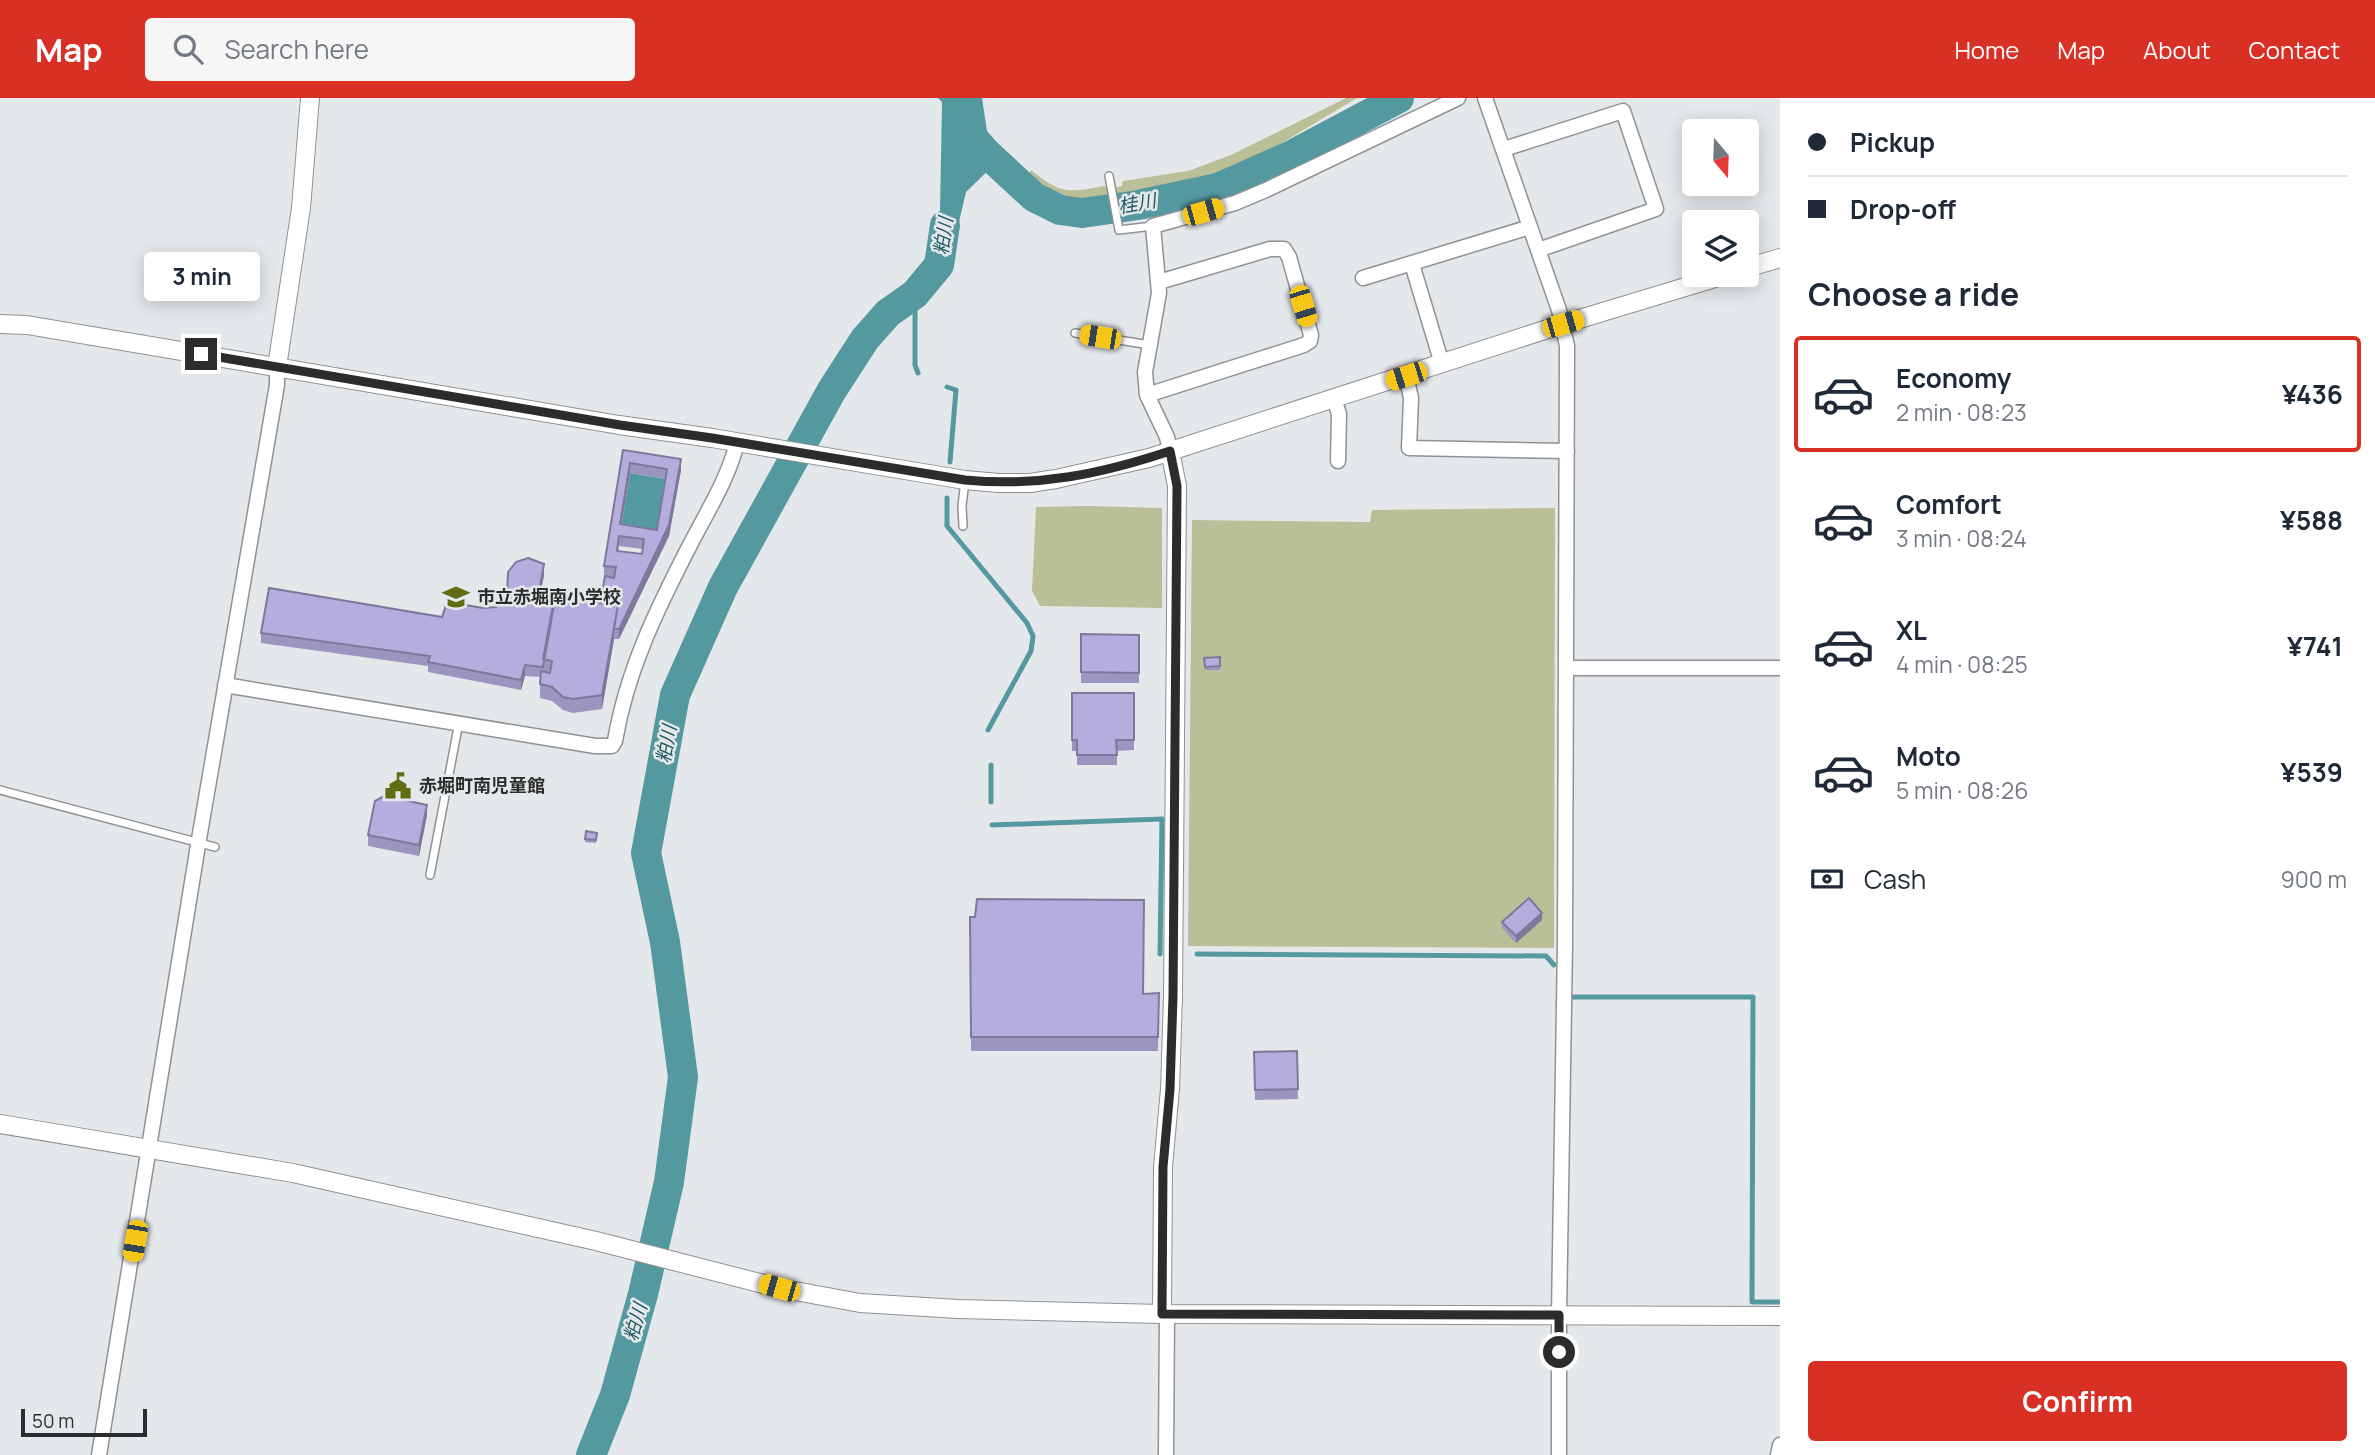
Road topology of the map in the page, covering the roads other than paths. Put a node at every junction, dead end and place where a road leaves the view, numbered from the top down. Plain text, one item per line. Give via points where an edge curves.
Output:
1 (310, 98) edge
2 (1458, 98) edge
3 (1485, 98) edge
4 (1504, 149) junction
5 (1110, 179) dead end
6 (1153, 226) junction
7 (1530, 227) junction
8 (1538, 250) junction
9 (1780, 258) edge
10 (1412, 264) junction
11 (1759, 264) edge
12 (1363, 278) dead end
13 (1160, 282) junction
14 (1685, 287) edge
15 (0, 324) edge
16 (1563, 324) junction
17 (1075, 332) dead end
18 (1150, 345) junction
19 (1442, 364) junction
20 (277, 367) junction
21 (1406, 376) junction
22 (1147, 395) junction
23 (1334, 399) junction
24 (746, 444) junction
25 (1170, 451) junction
26 (1567, 451) junction
27 (1338, 461) dead end
28 (965, 480) junction
29 (963, 526) dead end
30 (1566, 668) junction
31 (1780, 668) edge
32 (225, 685) junction
33 (459, 722) junction
34 (0, 790) edge
35 (198, 845) junction
36 (215, 848) dead end
37 (430, 875) dead end
38 (0, 1124) edge
39 (150, 1148) junction
40 (1165, 1314) junction
41 (1559, 1315) junction
42 (1780, 1316) edge
43 (1780, 1446) edge
44 (99, 1455) edge
45 (1166, 1455) edge
46 (1559, 1455) edge
47 (1778, 1455) edge

1 - 20 street via 301,208
2 - 6 street via 1266,190
3 - 4 street
4 - 7 street
4 - 8 street via 1623,111 1656,209
5 - 6 lane via 1119,230
6 - 13 street
7 - 8 street
7 - 10 street
8 - 16 street
9 - 11 street
10 - 12 street
10 - 19 street
13 - 18 street
13 - 22 street via 1270,248 1284,249 1311,335 1304,345
14 - 16 street
15 - 20 street
16 - 19 street
16 - 26 street
17 - 18 lane
18 - 22 street
19 - 21 street
20 - 24 street
20 - 32 street
21 - 23 street
21 - 26 street via 1411,398 1409,448
22 - 25 street
23 - 25 street
23 - 27 street via 1339,414
24 - 28 street
24 - 33 street via 648,631 625,692 612,746
25 - 28 street via 1056,479 1020,483
25 - 40 street via 1177,486 1173,997 1163,1167
26 - 30 street
28 - 29 lane
30 - 31 street
30 - 41 street
32 - 33 street
32 - 35 street
33 - 37 lane
34 - 35 lane
35 - 36 lane
35 - 39 street
38 - 39 street
39 - 40 street via 293,1173 860,1303
39 - 44 street
40 - 41 street
40 - 45 street
41 - 42 street
41 - 46 street
43 - 47 street

